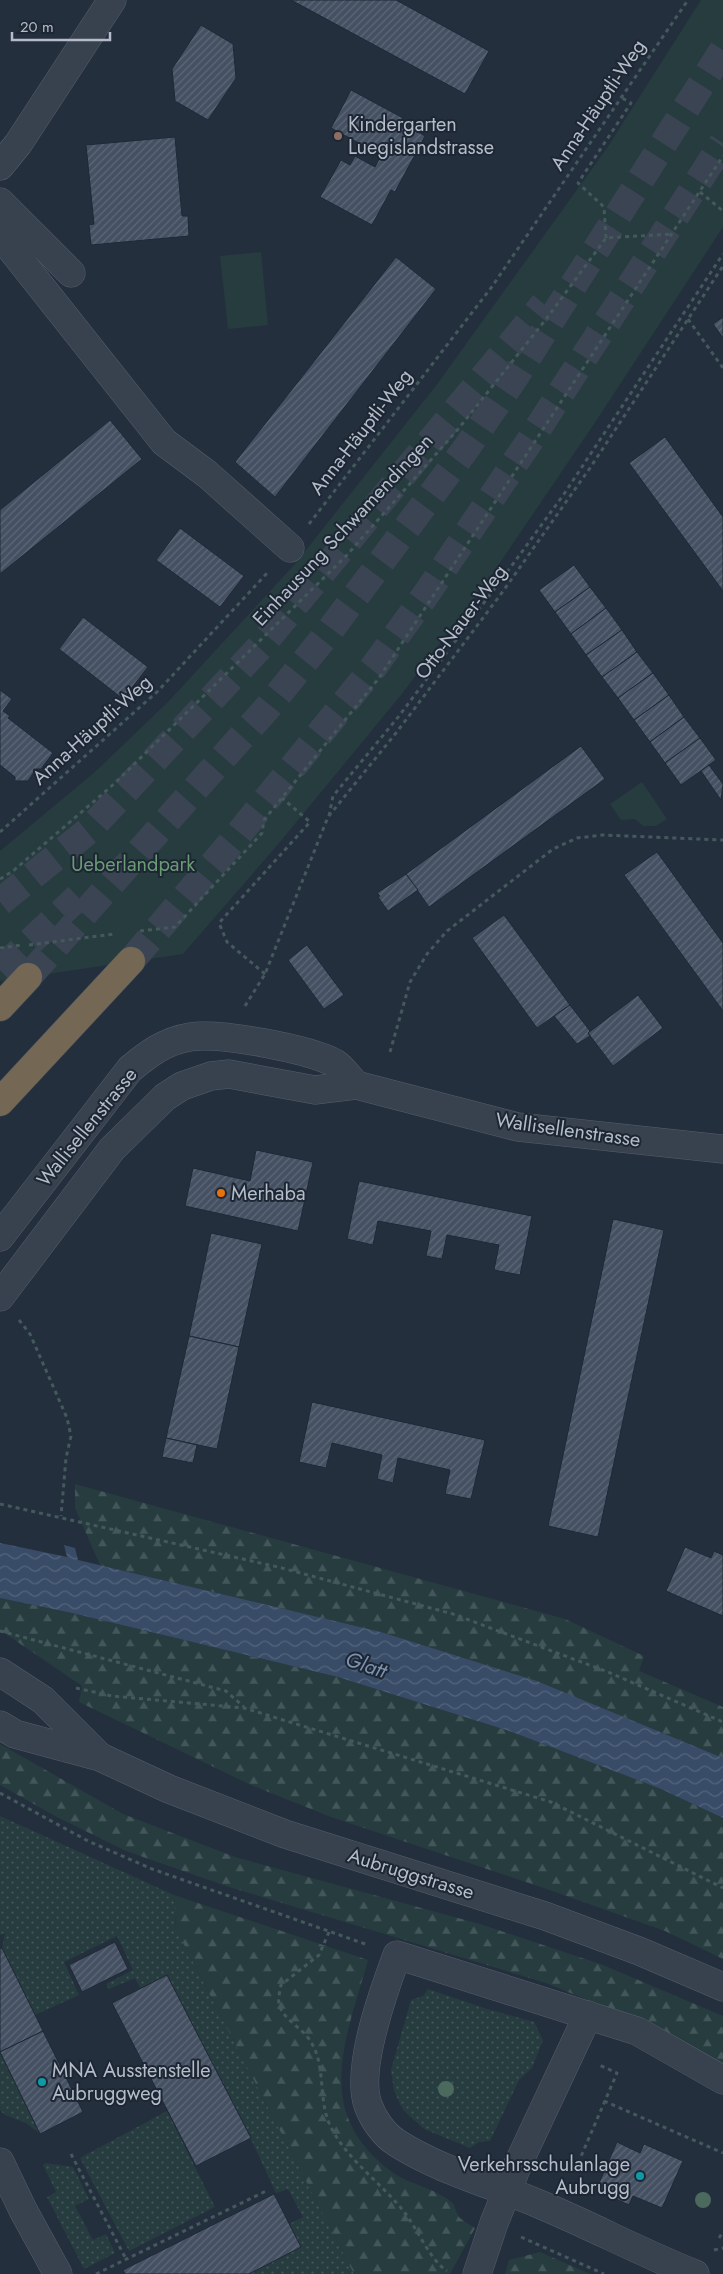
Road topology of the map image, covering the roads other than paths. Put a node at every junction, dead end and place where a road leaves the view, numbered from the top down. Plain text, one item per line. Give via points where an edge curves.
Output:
1 (112, 0) edge
2 (0, 166) edge
3 (0, 202) edge
4 (0, 235) edge
5 (71, 273) dead end
6 (290, 548) road end
7 (131, 961) tunnel mouth
8 (28, 977) tunnel mouth
9 (0, 1007) edge
10 (356, 1085) junction
11 (0, 1102) edge
12 (723, 1148) edge
13 (0, 1237) edge
14 (0, 1297) edge
15 (0, 1672) edge
16 (0, 1725) edge
17 (100, 1757) junction
18 (723, 1987) edge
19 (588, 2015) junction
20 (723, 2080) edge
21 (3, 2176) edge
22 (506, 2192) junction
23 (58, 2274) edge
24 (477, 2274) edge
25 (695, 2274) edge

1 - 2 street via 18,144
3 - 5 street
4 - 6 street via 164,442 207,474
7 - 11 highway
8 - 9 highway
10 - 12 street, Wallisellenstrasse via 518,1127
10 - 13 street, Wallisellenstrasse via 336,1064 293,1048 214,1036 189,1037 154,1049 130,1069
10 - 14 street, Wallisellenstrasse via 315,1090 229,1074 211,1076 182,1086 149,1111 112,1149
15 - 17 street, Aubruggstrasse via 43,1700
16 - 17 street, Aubruggstrasse via 15,1734
17 - 18 street, Aubruggstrasse via 232,1815 338,1852 545,1916
19 - 20 street via 637,2031
19 - 22 street
19 - 22 street via 397,1955 367,2056 364,2083 367,2105 379,2126 395,2142 421,2157
21 - 23 street
22 - 24 street
22 - 25 street via 540,2204

